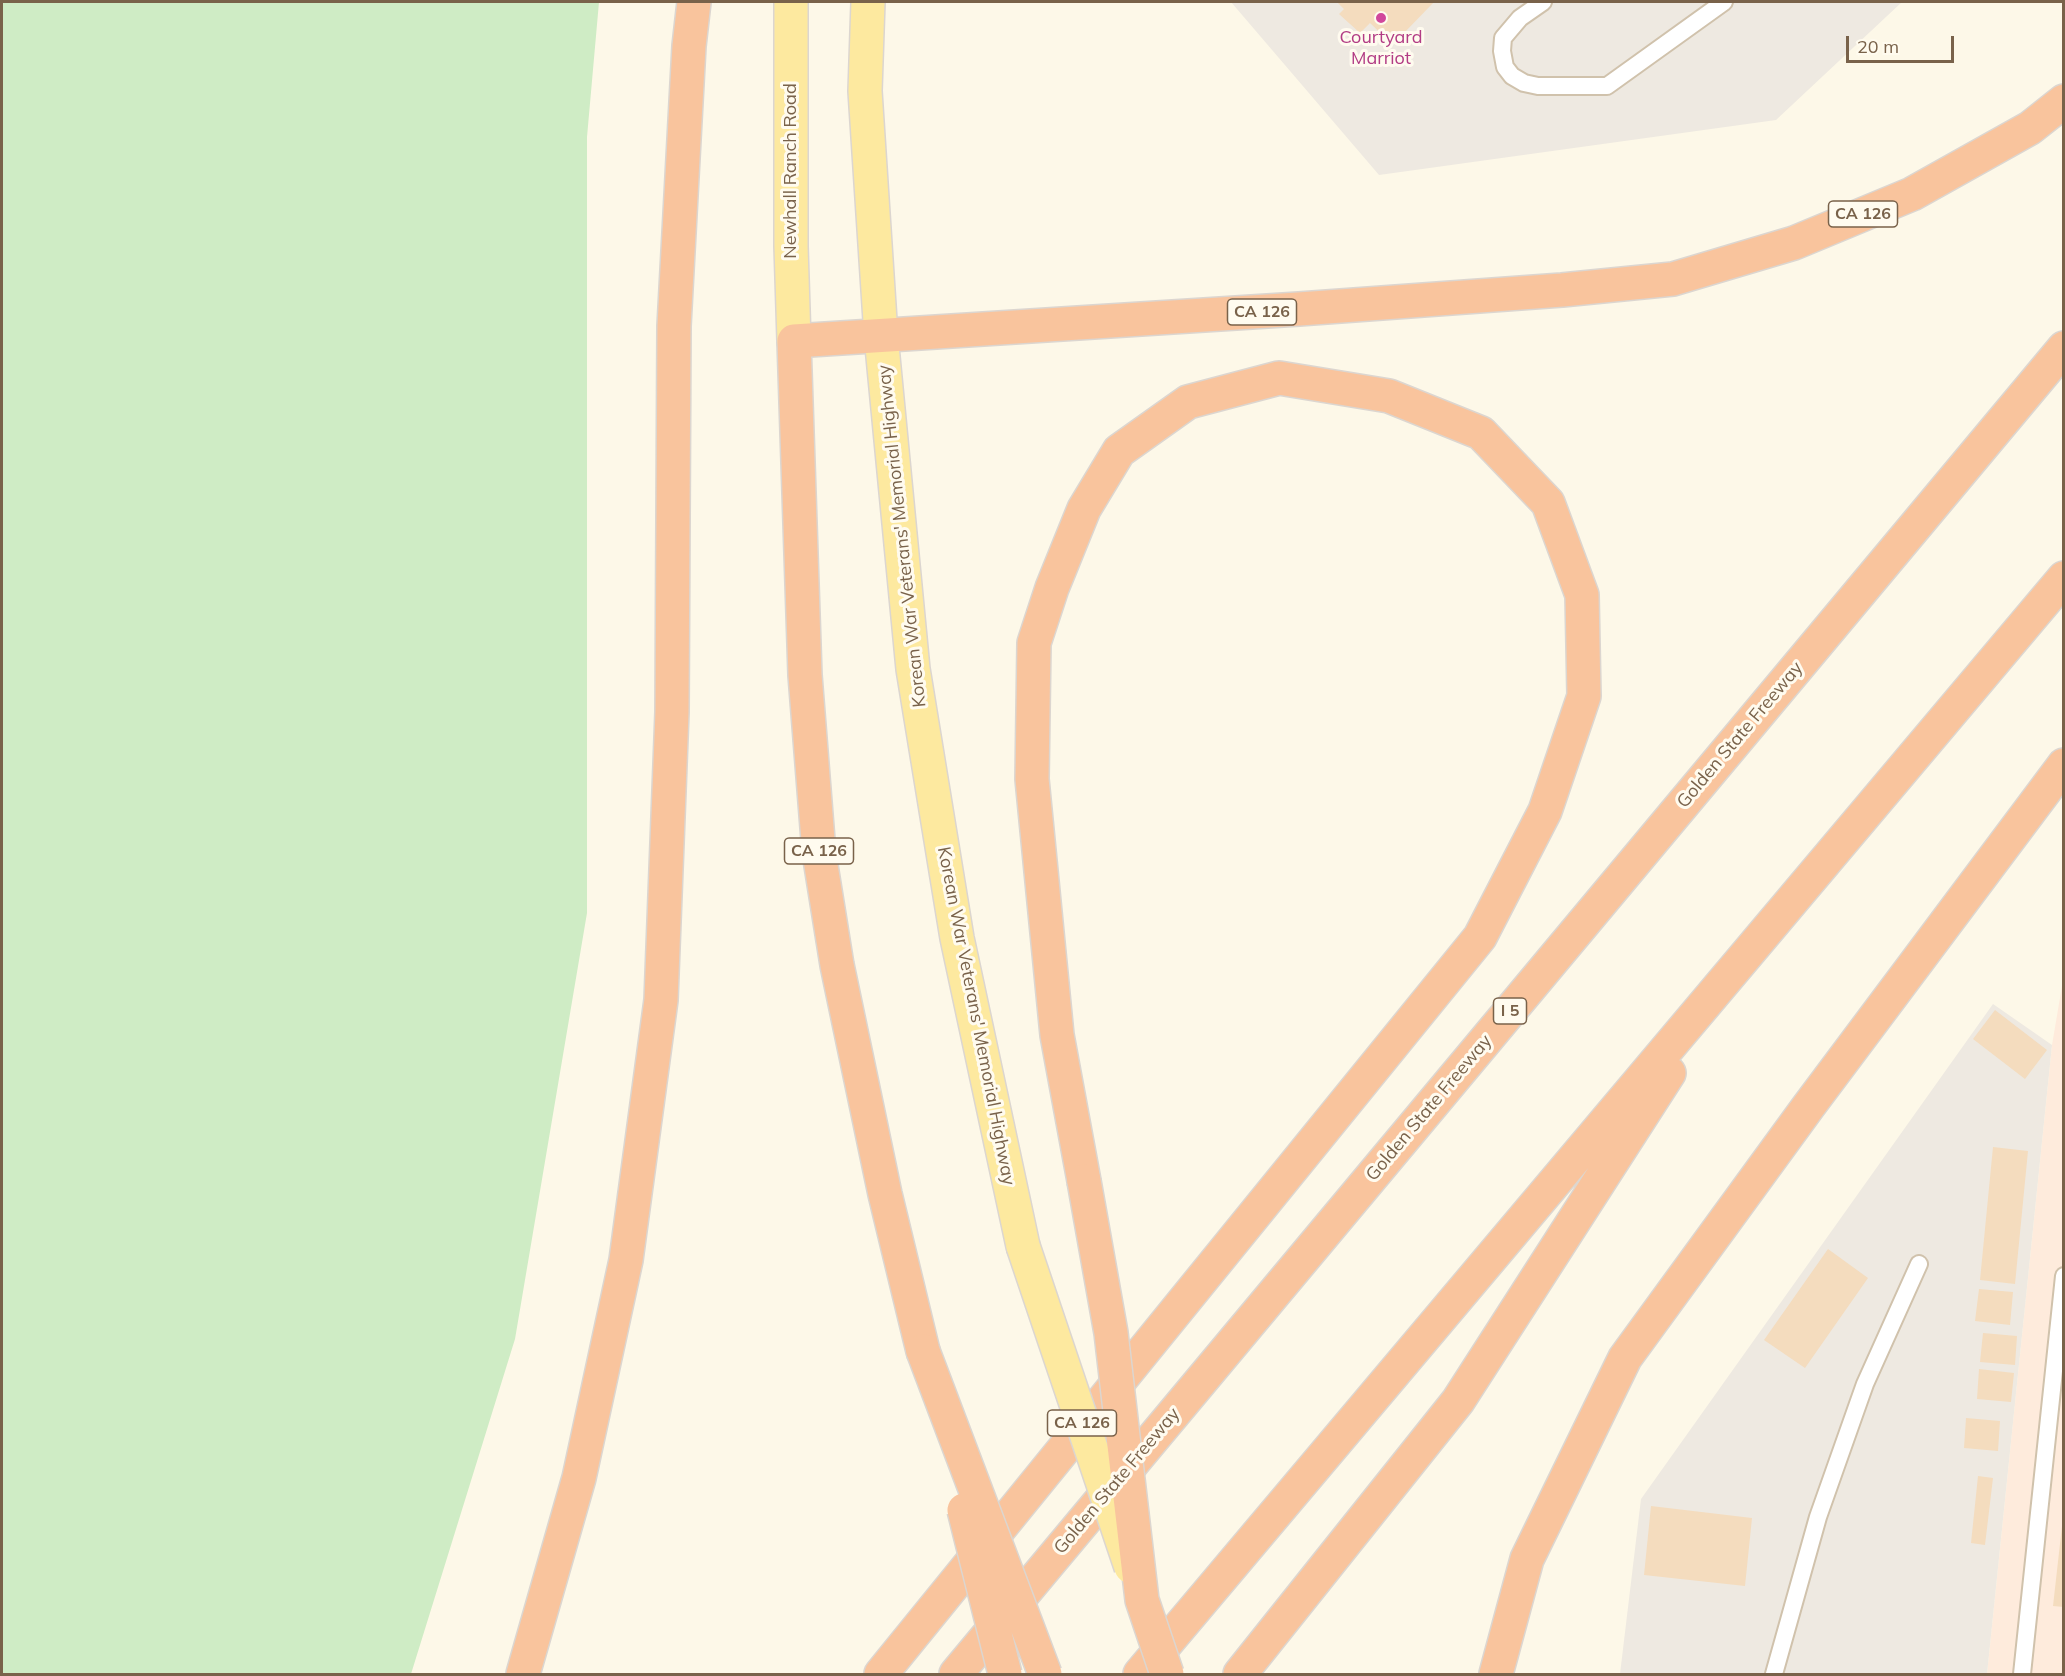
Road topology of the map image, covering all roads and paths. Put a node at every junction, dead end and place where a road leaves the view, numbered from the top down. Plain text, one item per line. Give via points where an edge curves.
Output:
1 (694, 2) edge
2 (791, 2) edge
3 (868, 2) edge
4 (1543, 2) edge
5 (1724, 2) edge
6 (2064, 101) edge
7 (881, 336) junction
8 (794, 341) junction
9 (2064, 348) edge
10 (2064, 578) edge
11 (2064, 765) edge
12 (1743, 958) junction
13 (1919, 1264) dead end
14 (2064, 1276) edge
15 (923, 1351) junction
16 (1142, 1600) junction
17 (523, 1674) edge
18 (881, 1674) edge
19 (956, 1674) edge
20 (1005, 1674) edge
21 (1045, 1674) edge
22 (1140, 1674) edge
23 (1167, 1674) edge
24 (1240, 1674) edge
25 (1496, 1674) edge
26 (1774, 1674) edge
27 (2022, 1674) edge

1 - 17 highway via 674,326 672,712 661,1000 626,1260 579,1478
2 - 8 main road, Newhall Ranch Road via 790,246
3 - 7 main road via 865,92
4 - 5 lane via 1520,18 1503,38 1502,51 1505,67 1512,76 1538,86 1606,86
6 - 7 highway, CA 126 via 2030,128 1912,194 1794,243 1673,279 1299,309
7 - 8 highway, CA 126
7 - 16 main road, Korean War Veterans' Memorial Highway / CA 126, bridge via 915,681 957,938 1023,1246
8 - 15 highway, CA 126 via 805,675 819,853 839,977
9 - 19 highway, Golden State Freeway / I 5
10 - 12 highway
11 - 25 highway via 1625,1358 1527,1559
12 - 22 highway
12 - 24 highway via 1458,1401
13 - 26 lane via 1861,1395 1818,1517
14 - 27 lane
15 - 20 highway, bridge
15 - 21 highway, CA 126, bridge
16 - 18 highway, bridge via 1111,1333 1057,1035 1032,779 1034,643 1084,508 1119,450 1188,402 1278,378 1389,396 1481,433 1548,503 1582,595 1584,696 1545,811 1480,937
16 - 23 highway, Korean War Veterans' Memorial Highway / CA 126, bridge

